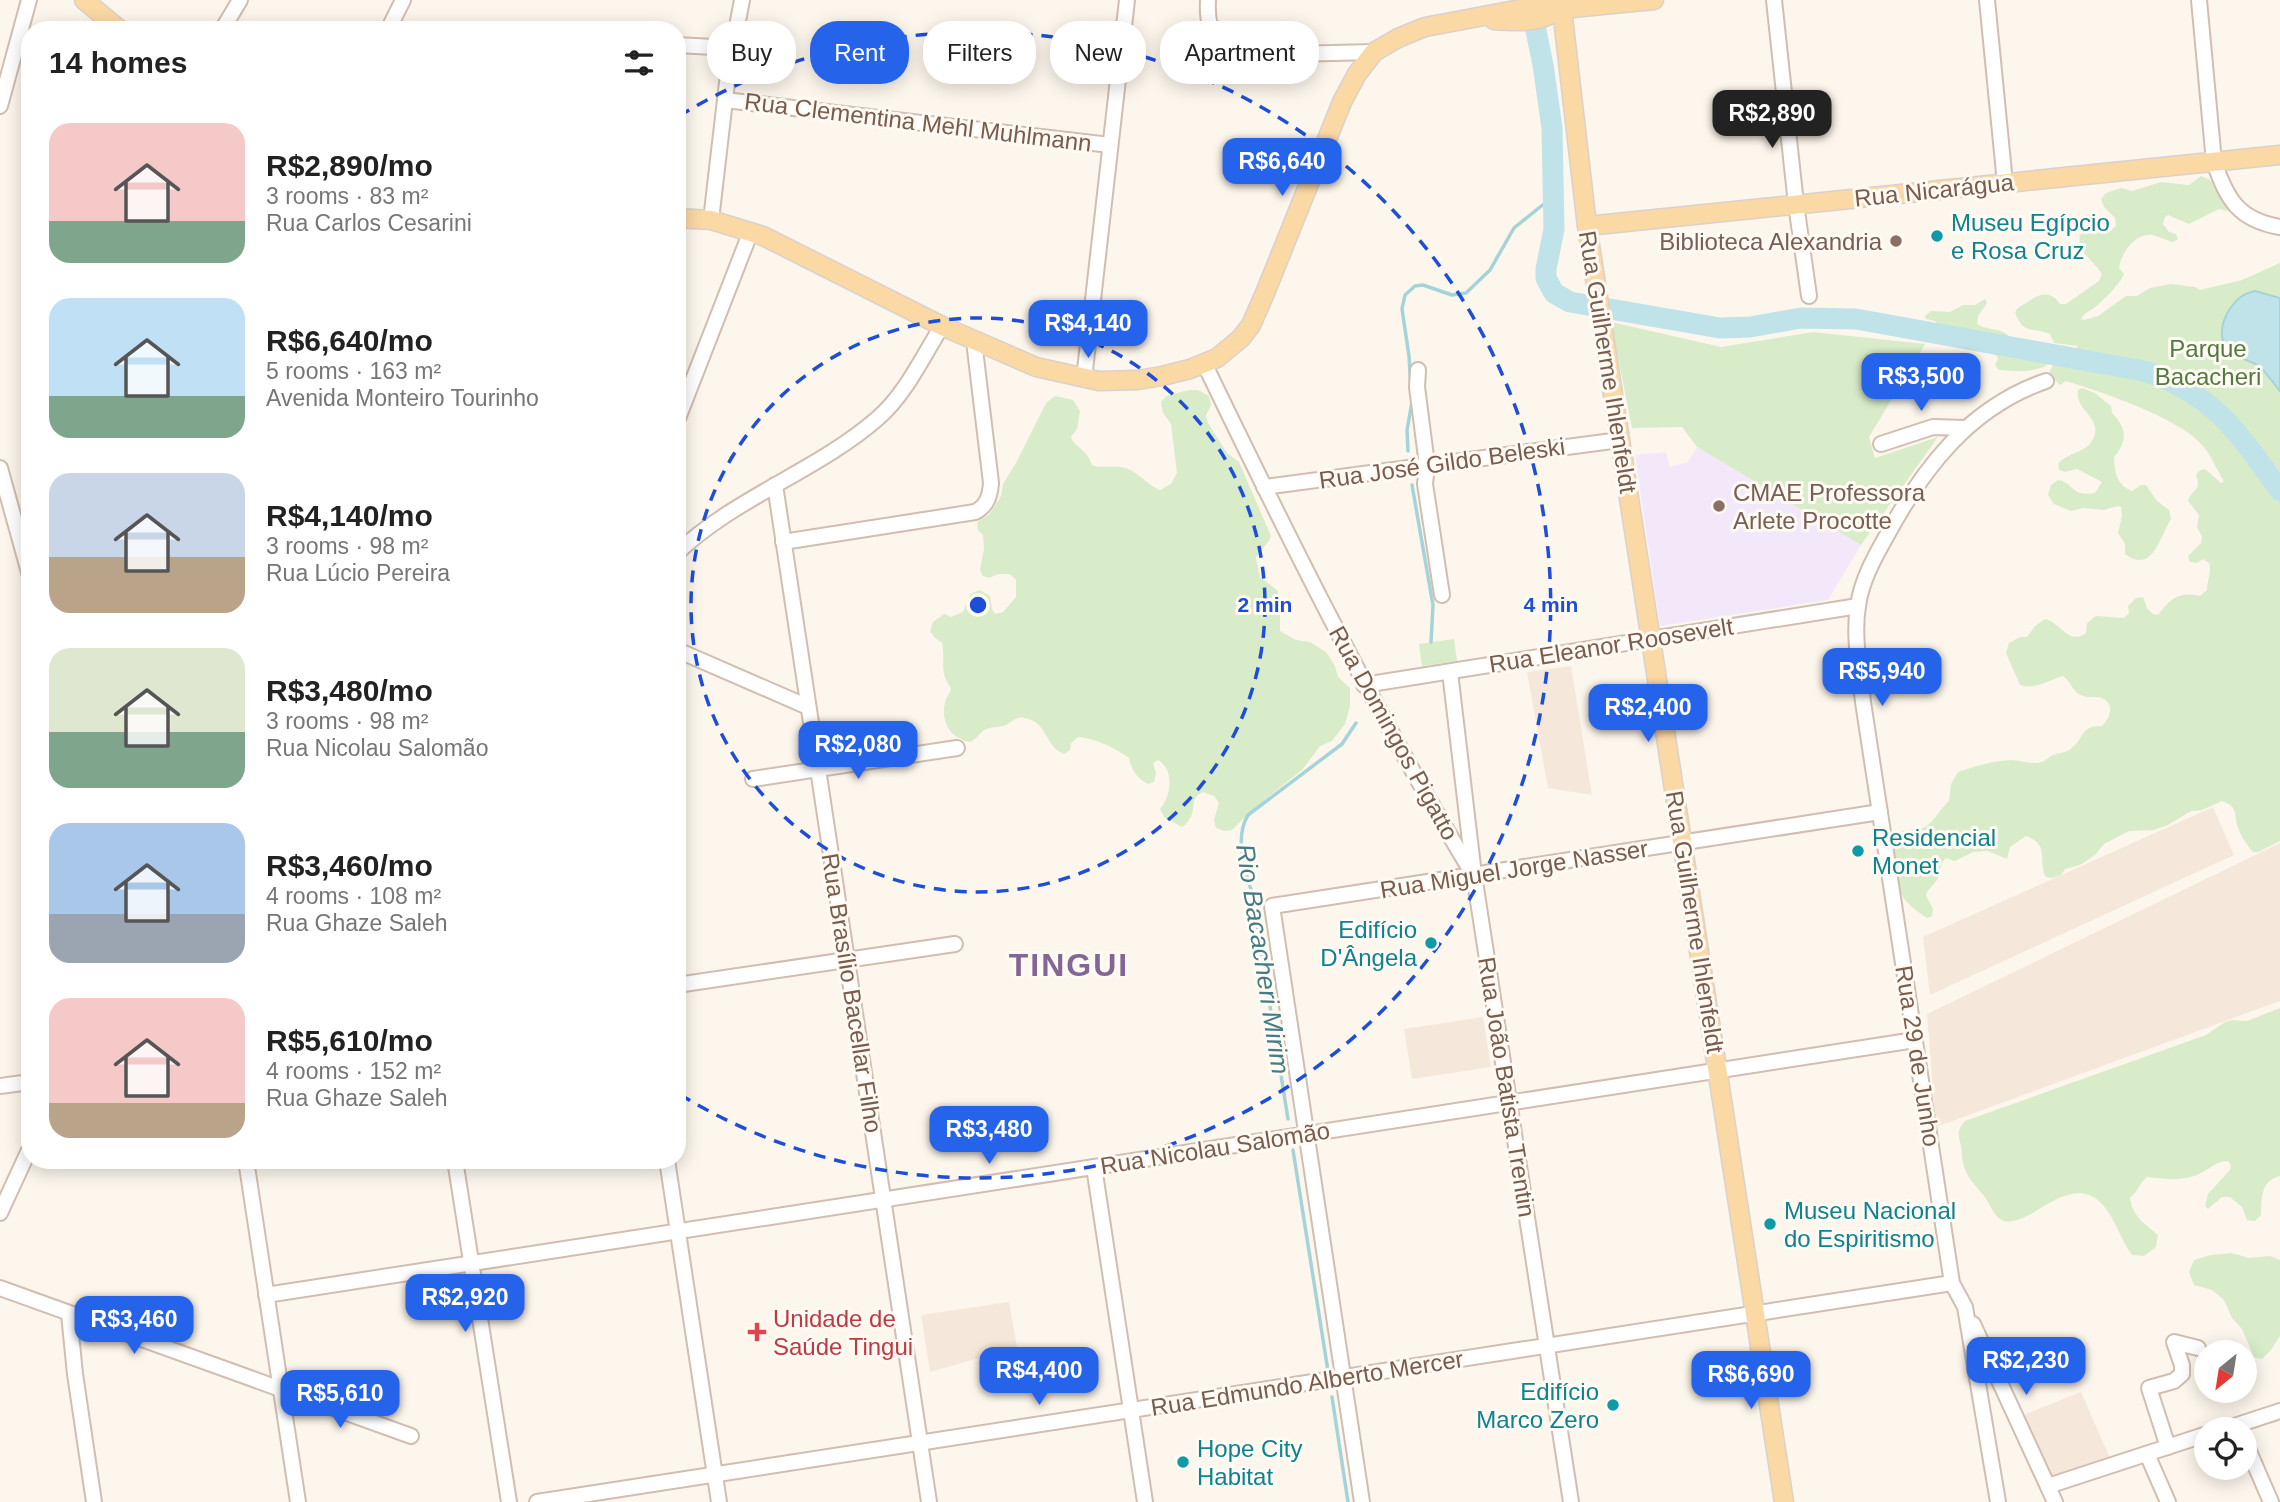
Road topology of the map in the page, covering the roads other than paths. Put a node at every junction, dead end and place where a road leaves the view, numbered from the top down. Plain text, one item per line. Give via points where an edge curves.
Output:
1 (29, 0) edge
2 (84, 0) edge
3 (240, 0) edge
4 (403, 0) edge
5 (742, 0) edge
6 (1127, 0) edge
7 (1208, 0) edge
8 (1654, 0) edge
9 (1774, 0) edge
10 (1987, 0) edge
11 (2199, 0) edge
12 (1562, 9) junction
13 (23, 21) edge
14 (109, 21) edge
15 (227, 21) edge
16 (392, 21) edge
17 (738, 21) edge
18 (21, 29) edge
19 (686, 45) edge
20 (707, 47) edge
21 (1374, 52) junction
22 (727, 84) edge
23 (725, 100) junction
24 (0, 106) edge
25 (1110, 145) junction
26 (2280, 155) edge
27 (2214, 162) junction
28 (2005, 183) junction
29 (1796, 204) junction
30 (686, 219) edge
31 (711, 220) junction
32 (1587, 226) junction
33 (2280, 227) edge
34 (751, 230) junction
35 (1809, 296) dead end
36 (942, 326) junction
37 (974, 341) junction
38 (1205, 365) junction
39 (1418, 370) dead end
40 (1084, 379) junction
41 (2046, 381) dead end
42 (686, 398) edge
43 (1965, 428) junction
44 (1620, 440) junction
45 (1881, 444) dead end
46 (1427, 465) junction
47 (0, 468) edge
48 (775, 485) junction
49 (1264, 487) junction
50 (783, 542) junction
51 (21, 544) edge
52 (686, 546) edge
53 (1442, 595) dead end
54 (1857, 606) junction
55 (1651, 639) junction
56 (686, 654) edge
57 (1450, 671) junction
58 (1364, 685) junction
59 (808, 707) junction
60 (957, 748) dead end
61 (818, 769) junction
62 (753, 779) dead end
63 (1880, 812) junction
64 (1683, 843) junction
65 (1474, 875) junction
66 (955, 944) dead end
67 (847, 960) junction
68 (686, 984) edge
69 (1915, 1040) junction
70 (1718, 1071) junction
71 (21, 1083) edge
72 (0, 1086) edge
73 (1509, 1103) junction
74 (1306, 1134) junction
75 (21, 1167) edge
76 (1094, 1167) junction
77 (247, 1169) edge
78 (456, 1169) edge
79 (668, 1169) edge
80 (883, 1200) junction
81 (0, 1213) edge
82 (678, 1231) junction
83 (471, 1263) junction
84 (1952, 1283) junction
85 (0, 1289) edge
86 (266, 1295) junction
87 (1965, 1307) junction
88 (69, 1314) junction
89 (1755, 1314) junction
90 (1547, 1346) junction
91 (2194, 1347) edge
92 (1343, 1377) junction
93 (281, 1391) junction
94 (1131, 1410) junction
95 (2280, 1411) edge
96 (2257, 1420) edge
97 (411, 1436) dead end
98 (2194, 1438) edge
99 (920, 1443) junction
100 (2168, 1447) junction
101 (2147, 1454) junction
102 (2257, 1470) edge
103 (714, 1475) junction
104 (2048, 1486) junction
105 (94, 1502) edge
106 (298, 1502) edge
107 (509, 1502) edge
108 (537, 1502) edge
109 (719, 1502) edge
110 (929, 1502) edge
111 (1145, 1502) edge
112 (1362, 1502) edge
113 (1571, 1502) edge
114 (1784, 1502) edge
115 (1998, 1502) edge
116 (2055, 1502) edge
117 (2168, 1502) edge
118 (2271, 1502) edge

1 - 13 street
2 - 14 main road
3 - 15 street
4 - 16 street
5 - 17 street
6 - 25 street
7 - 21 street via 1213,35 1227,50
8 - 12 main road
9 - 29 street
10 - 28 street
11 - 27 street
12 - 21 main road via 1424,27
12 - 32 main road, Rua Guilherme Ihlenfeldt
18 - 24 street
19 - 20 street
21 - 38 main road via 1342,102 1258,311 1241,338
22 - 23 street
23 - 25 street, Rua Clementina Mehl Muhlmann
23 - 31 street
25 - 40 street
26 - 27 main road, Rua Nicarágua
27 - 28 main road, Rua Nicarágua
27 - 33 street via 2237,208 2253,220
28 - 29 main road, Rua Nicarágua
29 - 32 main road, Rua Nicarágua
29 - 35 street
30 - 31 main road
31 - 34 main road
32 - 44 main road, Rua Guilherme Ihlenfeldt
34 - 36 main road
34 - 42 street
36 - 37 main road
36 - 48 street via 880,416
37 - 40 main road via 1036,367
37 - 50 street via 991,483 981,509
38 - 40 main road via 1138,380
38 - 49 street, Rua Domingos Pigatto
39 - 46 street
41 - 43 street via 2010,397
43 - 45 street via 1933,427
43 - 54 street via 1930,467 1894,521 1866,576
44 - 46 street, Rua José Gildo Beleski
44 - 55 main road, Rua Guilherme Ihlenfeldt
46 - 49 street, Rua José Gildo Beleski
46 - 53 street via 1425,484
47 - 51 street
48 - 50 street, Rua Brasílio Bacellar Filho
48 - 52 street
49 - 58 street, Rua Domingos Pigatto
50 - 59 street, Rua Brasílio Bacellar Filho
54 - 55 street, Rua Eleanor Roosevelt
54 - 63 street, Rua 29 de Junho via 1860,669
55 - 57 street, Rua Eleanor Roosevelt
55 - 64 main road, Rua Guilherme Ihlenfeldt
56 - 59 street
57 - 58 street, Rua Eleanor Roosevelt
57 - 65 street, Rua João Batista Trentin
58 - 65 street, Rua Domingos Pigatto
59 - 61 street, Rua Brasílio Bacellar Filho
60 - 61 street
61 - 62 street
61 - 67 street, Rua Brasílio Bacellar Filho
63 - 64 street, Rua Miguel Jorge Nasser
63 - 69 street, Rua 29 de Junho
64 - 65 street, Rua Miguel Jorge Nasser
64 - 70 main road, Rua Guilherme Ihlenfeldt
65 - 73 street, Rua João Batista Trentin
65 - 74 street, Rua Miguel Jorge Nasser via 1272,906
66 - 67 street
67 - 68 street
67 - 80 street, Rua Brasílio Bacellar Filho
69 - 70 street, Rua Nicolau Salomão
69 - 84 street, Rua 29 de Junho
70 - 73 street, Rua Nicolau Salomão
70 - 89 main road, Rua Guilherme Ihlenfeldt
71 - 72 street
73 - 74 street, Rua Nicolau Salomão
73 - 90 street, Rua João Batista Trentin
74 - 76 street, Rua Nicolau Salomão
74 - 92 street
75 - 81 street
76 - 80 street, Rua Nicolau Salomão
76 - 94 street
77 - 86 street
78 - 83 street
79 - 82 street
80 - 82 street, Rua Nicolau Salomão
80 - 99 street, Rua Brasílio Bacellar Filho
82 - 83 street, Rua Nicolau Salomão
82 - 103 street
83 - 86 street, Rua Nicolau Salomão
83 - 107 street
84 - 87 street, Rua 29 de Junho
84 - 89 street, Rua Edmundo Alberto Mercer
85 - 88 street
86 - 93 street
87 - 104 street
87 - 115 street, Rua 29 de Junho
88 - 93 street
88 - 105 street
89 - 90 street, Rua Edmundo Alberto Mercer
89 - 114 main road, Rua Guilherme Ihlenfeldt
90 - 92 street, Rua Edmundo Alberto Mercer
90 - 113 street, Rua João Batista Trentin
91 - 100 street via 2174,1342 2182,1374 2149,1388
92 - 94 street, Rua Edmundo Alberto Mercer
92 - 112 street
93 - 97 street
93 - 106 street
94 - 99 street, Rua Edmundo Alberto Mercer
94 - 111 street
95 - 96 street
98 - 100 street
99 - 103 street, Rua Edmundo Alberto Mercer
99 - 110 street, Rua Brasílio Bacellar Filho
100 - 101 street
101 - 104 street
101 - 117 street
102 - 118 street
103 - 108 street, Rua Edmundo Alberto Mercer
103 - 109 street
104 - 116 street

